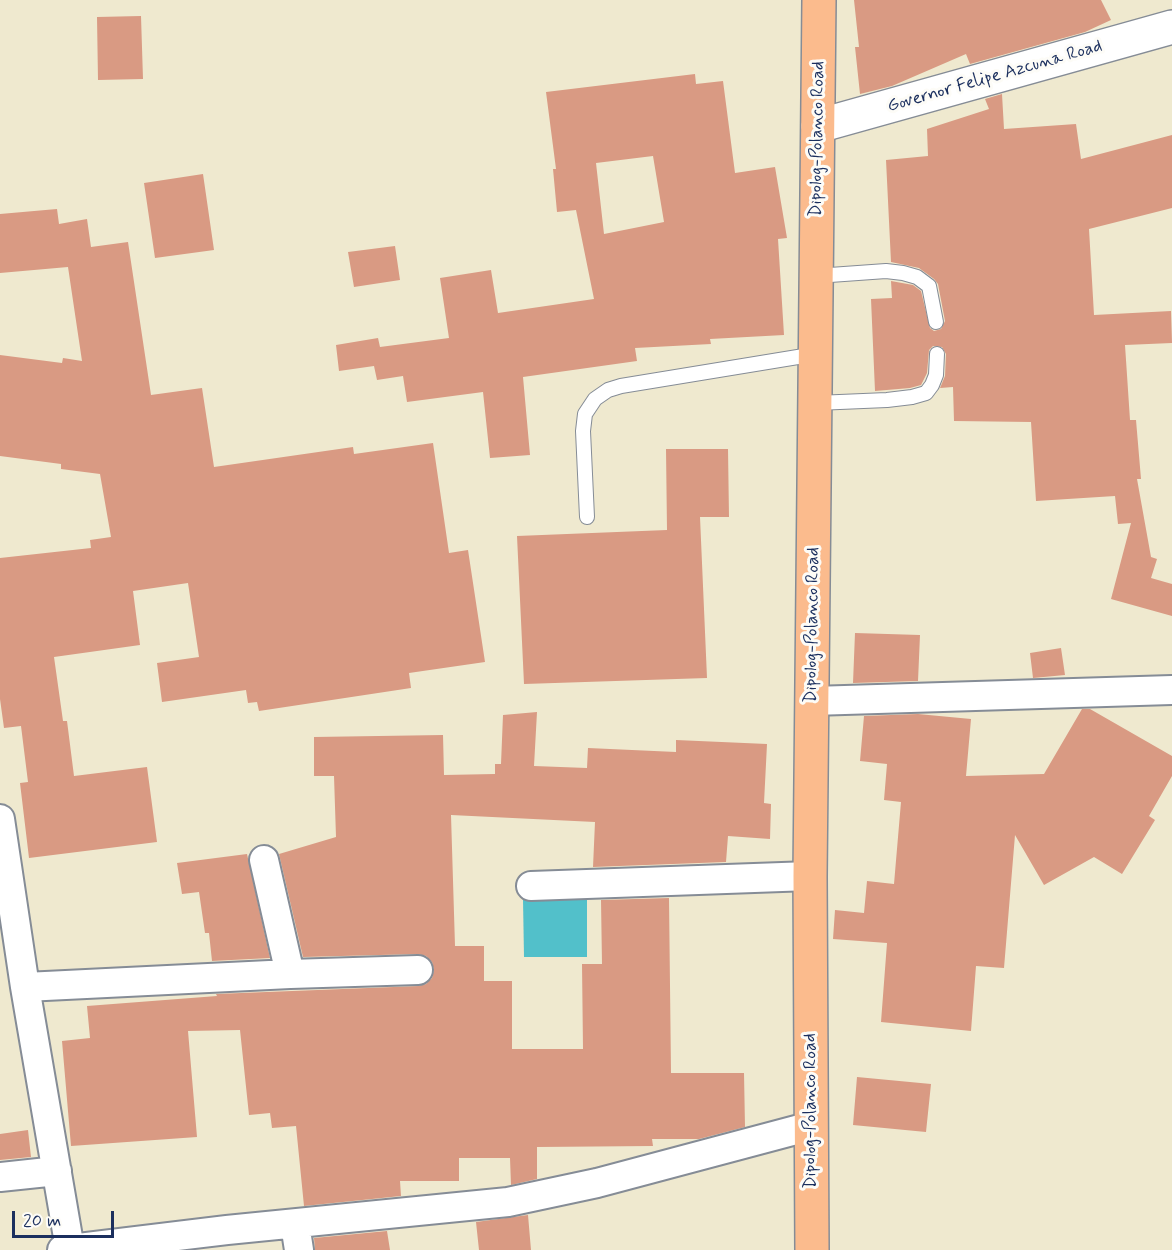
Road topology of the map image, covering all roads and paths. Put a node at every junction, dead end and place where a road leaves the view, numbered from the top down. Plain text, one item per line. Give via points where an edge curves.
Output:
1 (819, 0) edge
2 (1172, 27) edge
3 (818, 126) junction
4 (816, 276) junction
5 (936, 322) dead end
6 (816, 354) junction
7 (937, 354) dead end
8 (816, 403) junction
9 (587, 517) dead end
10 (1172, 690) edge
11 (812, 701) junction
12 (0, 819) edge
13 (264, 860) dead end
14 (810, 876) junction
15 (531, 886) dead end
16 (418, 970) dead end
17 (291, 974) junction
18 (25, 987) junction
19 (811, 1126) junction
20 (57, 1171) junction
21 (0, 1177) edge
22 (297, 1237) edge
23 (66, 1249) edge
24 (812, 1250) edge

1 - 3 highway, Dipolog-Polanco Road
2 - 3 street, Governor Felipe Azcuna Road
3 - 4 highway, Dipolog-Polanco Road
4 - 5 lane via 886,271 917,277 929,286
4 - 6 highway, Dipolog-Polanco Road
6 - 8 highway, Dipolog-Polanco Road
6 - 9 lane via 621,386 595,399 585,414 583,431
7 - 8 lane via 936,375 926,393 887,400
8 - 11 highway, Dipolog-Polanco Road
10 - 11 street
11 - 14 highway, Dipolog-Polanco Road
12 - 18 street
13 - 17 street
14 - 15 street
14 - 19 highway, Dipolog-Polanco Road
16 - 17 street
17 - 18 street
18 - 20 street
19 - 22 street via 508,1203
19 - 24 highway, Dipolog-Polanco Road
20 - 21 street
20 - 23 street
22 - 23 street via 227,1230

